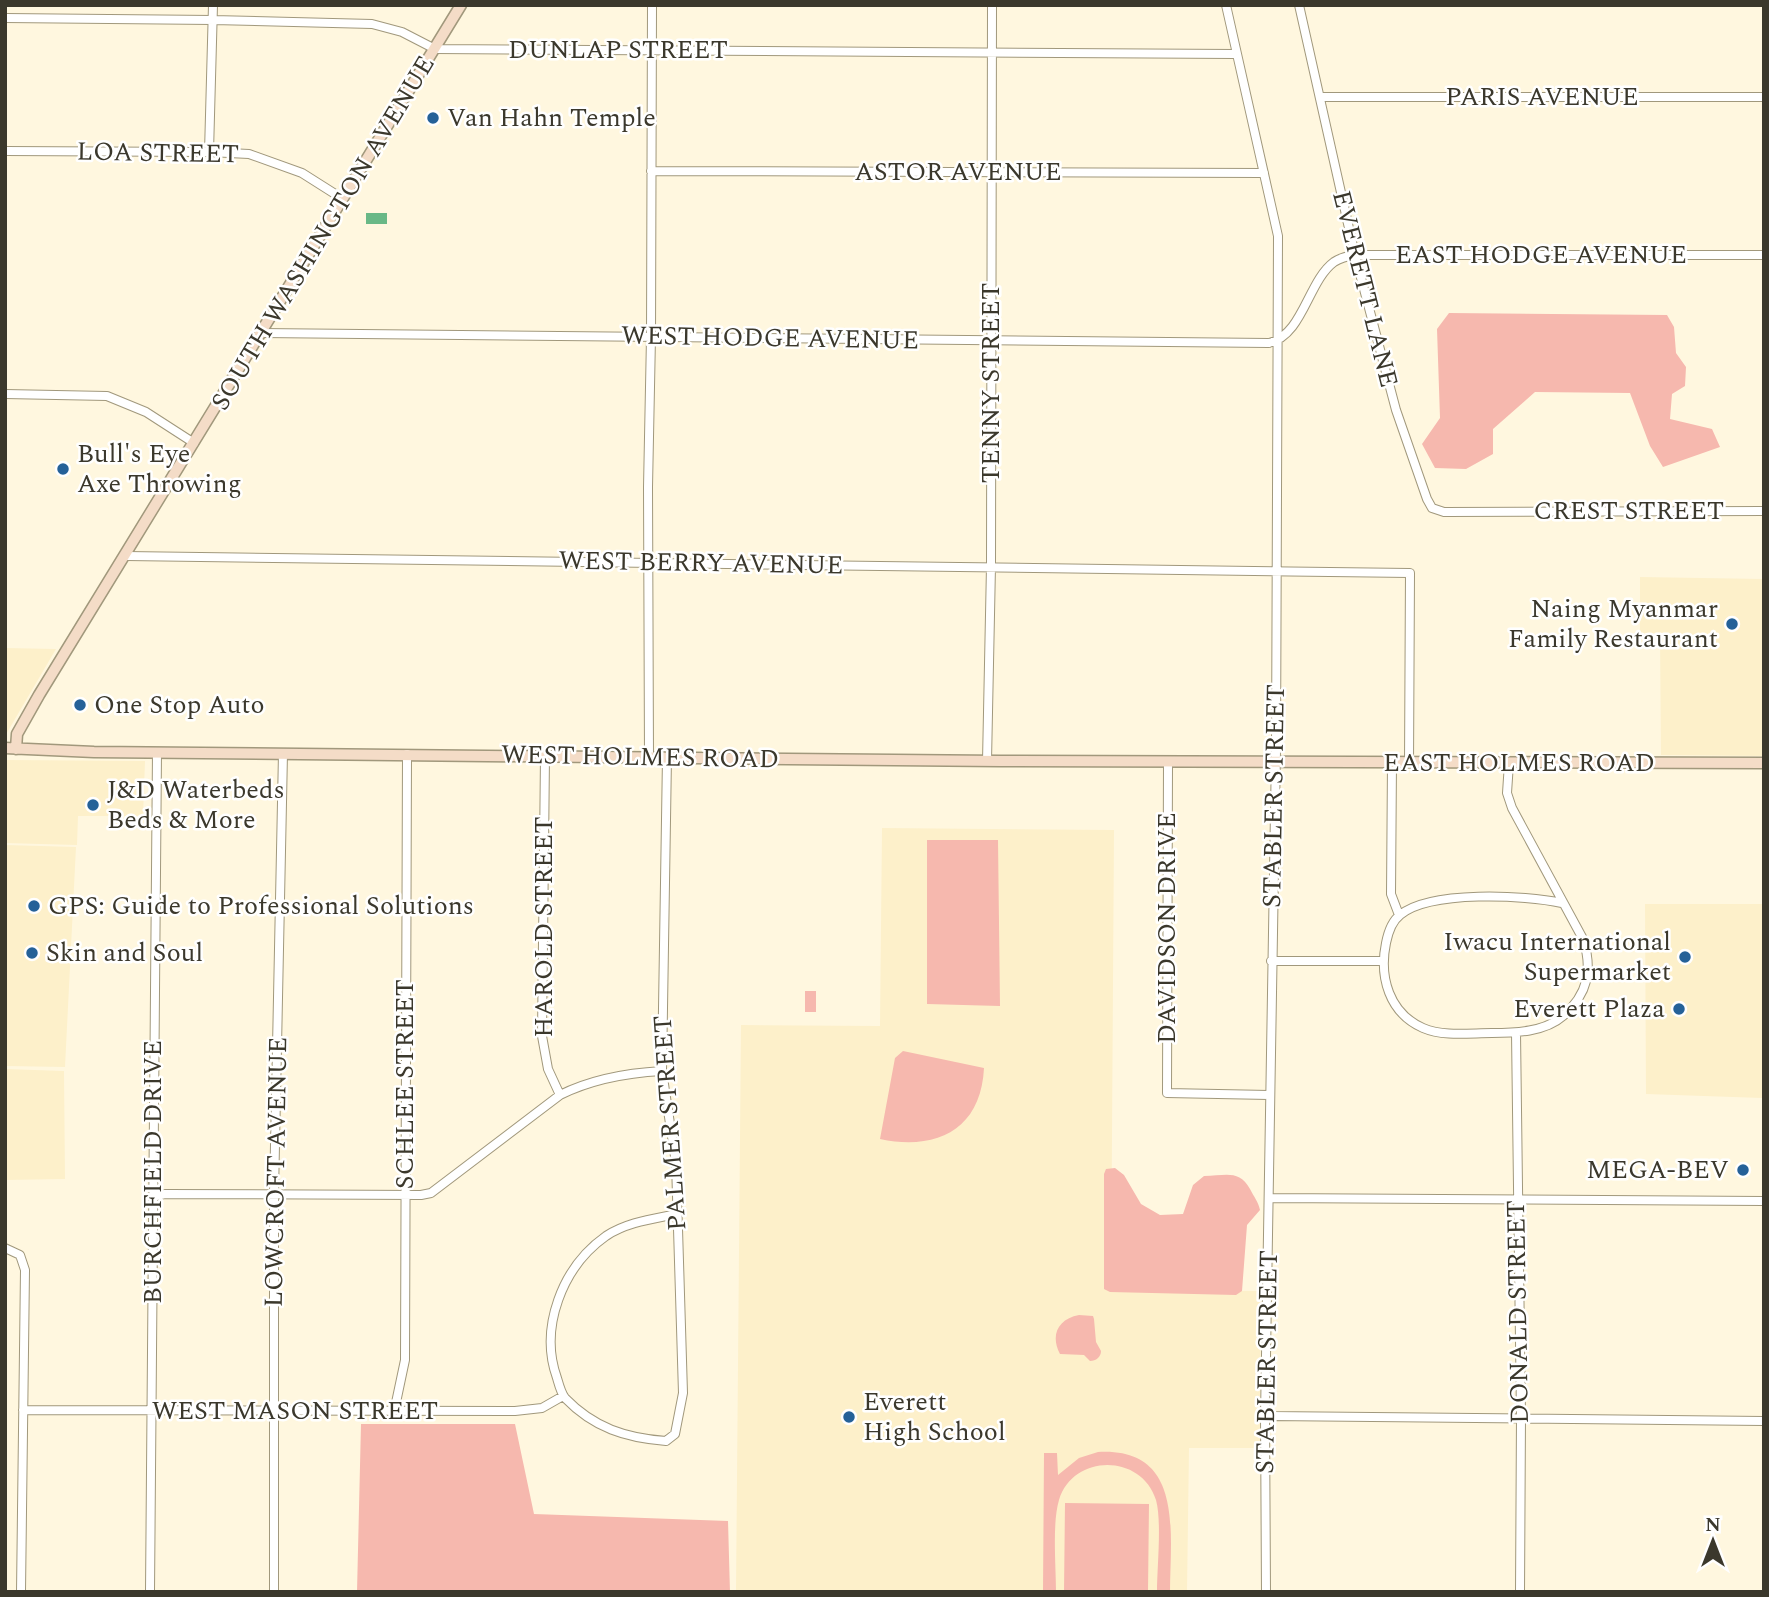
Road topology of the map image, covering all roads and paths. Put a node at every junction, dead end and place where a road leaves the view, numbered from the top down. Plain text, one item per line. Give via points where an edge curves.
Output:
1 (213, 5) edge
2 (461, 5) edge
3 (652, 5) edge
4 (992, 5) edge
5 (1226, 5) edge
6 (1299, 5) edge
7 (5, 18) edge
8 (213, 20) junction
9 (435, 49) junction
10 (652, 51) junction
11 (992, 52) junction
12 (1236, 54) junction
13 (1320, 97) junction
14 (1764, 97) edge
15 (5, 151) edge
16 (209, 152) junction
17 (651, 171) junction
18 (991, 172) junction
19 (1264, 173) junction
20 (343, 199) junction
21 (1355, 255) junction
22 (1764, 255) edge
23 (261, 333) junction
24 (652, 337) junction
25 (990, 340) junction
26 (1278, 341) junction
27 (5, 394) edge
28 (194, 443) junction
29 (1764, 511) edge
30 (1494, 512) joint
31 (125, 556) junction
32 (650, 563) junction
33 (991, 566) junction
34 (1276, 570) junction
35 (10, 749) edge
36 (158, 752) junction
37 (283, 753) junction
38 (407, 754) junction
39 (545, 756) junction
40 (649, 757) junction
41 (667, 757) junction
42 (987, 761) junction
43 (1168, 762) junction
44 (1275, 762) junction
45 (1509, 762) junction
46 (1392, 763) junction
47 (1409, 763) junction
48 (1764, 763) edge
49 (1562, 903) junction
50 (1399, 915) junction
51 (1271, 961) junction
52 (1383, 961) junction
53 (1516, 1033) junction
54 (662, 1071) junction
55 (560, 1095) junction
56 (1269, 1095) junction
57 (274, 1194) junction
58 (404, 1195) junction
59 (152, 1197) junction
60 (1269, 1198) junction
61 (1516, 1199) junction
62 (1764, 1201) edge
63 (677, 1214) junction
64 (5, 1248) edge
65 (563, 1396) junction
66 (23, 1410) junction
67 (151, 1411) junction
68 (275, 1412) junction
69 (394, 1412) junction
70 (1265, 1416) junction
71 (1521, 1417) junction
72 (1764, 1421) edge
73 (21, 1592) edge
74 (150, 1592) edge
75 (274, 1592) edge
76 (1266, 1592) edge
77 (1520, 1592) edge

1 - 8 street
2 - 9 street, SOUTH WASHINGTON AVENUE
3 - 10 street
4 - 11 street, TENNY STREET
5 - 12 street, STABLER STREET
6 - 13 street, EVERETT LANE
7 - 8 street, DUNLAP STREET
8 - 9 street, DUNLAP STREET via 372,24 402,32
8 - 16 street
9 - 10 street, DUNLAP STREET
9 - 20 street, SOUTH WASHINGTON AVENUE
10 - 11 street, DUNLAP STREET
10 - 17 street
11 - 12 street, DUNLAP STREET
11 - 18 street, TENNY STREET
12 - 19 street, STABLER STREET
13 - 14 street, PARIS AVENUE
13 - 21 street, EVERETT LANE
15 - 16 street, LOA STREET
16 - 20 street, LOA STREET via 249,154 281,164
17 - 18 street, ASTOR AVENUE
17 - 24 street
18 - 19 street, ASTOR AVENUE
18 - 25 street, TENNY STREET
19 - 26 street, STABLER STREET via 1278,236
20 - 23 street, SOUTH WASHINGTON AVENUE
21 - 22 street, EAST HODGE AVENUE
21 - 26 street via 1333,262
21 - 30 street, EVERETT LANE via 1396,410 1427,499 1439,511
23 - 24 street, WEST HODGE AVENUE
23 - 28 street, SOUTH WASHINGTON AVENUE
24 - 25 street, WEST HODGE AVENUE
24 - 32 street
25 - 26 street, WEST HODGE AVENUE
25 - 33 street, TENNY STREET
26 - 34 street, STABLER STREET
27 - 28 street via 107,396 146,412
28 - 31 street, SOUTH WASHINGTON AVENUE
29 - 30 street, CREST STREET
31 - 32 street, WEST BERRY AVENUE
31 - 35 street, SOUTH WASHINGTON AVENUE
32 - 33 street, WEST BERRY AVENUE
32 - 40 street
33 - 34 street, WEST BERRY AVENUE
33 - 42 street, TENNY STREET
34 - 44 street, STABLER STREET
34 - 47 street, WEST BERRY AVENUE via 1409,573
35 - 36 street, WEST HOLMES ROAD
36 - 37 street, WEST HOLMES ROAD
36 - 59 street, BURCHFIELD DRIVE
37 - 38 street, WEST HOLMES ROAD
37 - 57 street, LOWCROFT AVENUE
38 - 39 street, WEST HOLMES ROAD
38 - 58 street, SCHLEE STREET
39 - 40 street, WEST HOLMES ROAD
39 - 55 street, HAROLD STREET via 542,1036 548,1069
40 - 41 street, WEST HOLMES ROAD
41 - 42 street, WEST HOLMES ROAD
41 - 54 street, PALMER STREET
42 - 43 street, WEST HOLMES ROAD
43 - 44 street, WEST HOLMES ROAD
43 - 56 street, DAVIDSON DRIVE via 1167,1093
44 - 46 street, EAST HOLMES ROAD
44 - 51 street, STABLER STREET
45 - 47 street, EAST HOLMES ROAD
45 - 48 street, EAST HOLMES ROAD
45 - 49 street via 1507,793 1512,808
46 - 47 street, EAST HOLMES ROAD
46 - 50 street via 1391,894
49 - 50 street via 1519,898 1435,899
49 - 53 street via 1583,939 1590,971 1575,1005 1559,1020
50 - 52 street via 1389,932
51 - 52 street
51 - 56 street, STABLER STREET
52 - 53 street via 1387,992 1403,1014 1422,1027 1438,1032
53 - 61 street, DONALD STREET
54 - 55 street via 582,1084
54 - 63 street, PALMER STREET via 676,1163
55 - 58 street via 431,1193
56 - 60 street, STABLER STREET
57 - 58 street
57 - 59 street
57 - 68 street, LOWCROFT AVENUE
58 - 69 street, SCHLEE STREET via 405,1360
59 - 67 street, BURCHFIELD DRIVE
60 - 61 street
60 - 70 street, STABLER STREET
61 - 62 street
61 - 71 street, DONALD STREET
63 - 65 street via 635,1222 606,1236 570,1276 550,1325 551,1362
63 - 65 street, PALMER STREET via 683,1393 676,1434 666,1441 624,1436
64 - 66 street via 20,1255 25,1270
65 - 69 street, WEST MASON STREET via 542,1408 515,1411
66 - 67 street, WEST MASON STREET
66 - 73 street
67 - 68 street, WEST MASON STREET
67 - 74 street, BURCHFIELD DRIVE
68 - 69 street, WEST MASON STREET
68 - 75 street, LOWCROFT AVENUE
70 - 71 street
70 - 76 street, STABLER STREET
71 - 72 street
71 - 77 street, DONALD STREET

